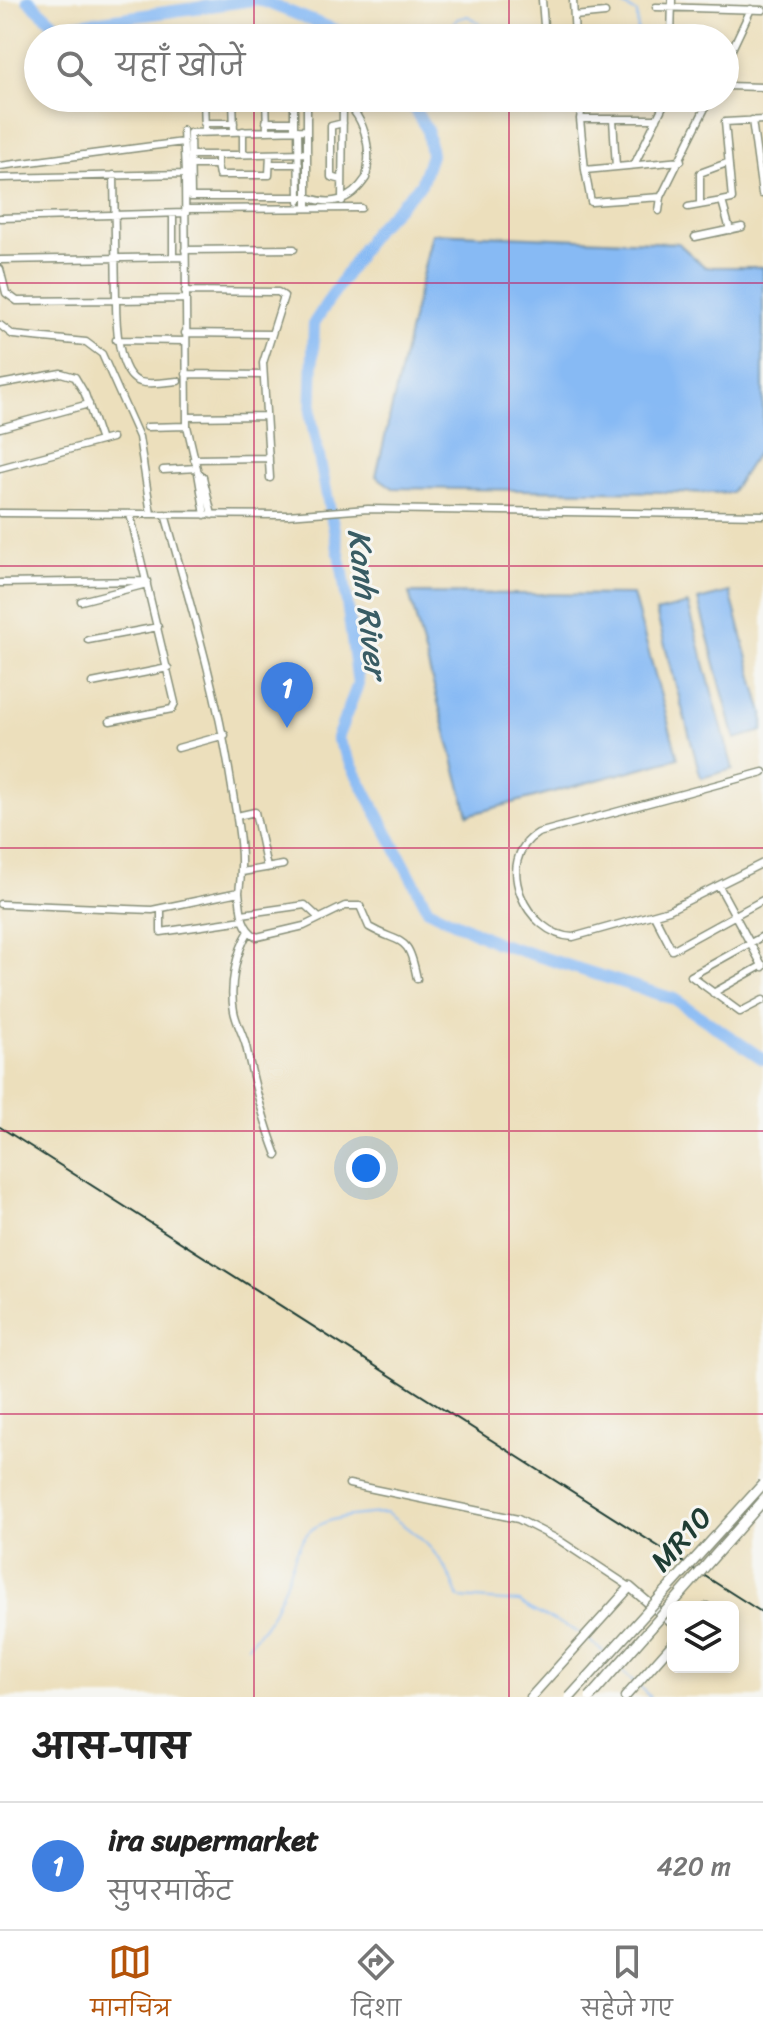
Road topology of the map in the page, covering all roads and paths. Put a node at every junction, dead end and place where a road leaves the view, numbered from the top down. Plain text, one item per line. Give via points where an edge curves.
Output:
1 (542, 0) edge
2 (573, 0) edge
3 (672, 4) edge
4 (691, 4) edge
5 (656, 7) dead end
6 (751, 9) junction
7 (763, 10) edge
8 (605, 13) dead end
9 (574, 16) junction
10 (544, 24) edge
11 (574, 24) edge
12 (671, 24) edge
13 (739, 30) edge
14 (739, 86) edge
15 (763, 87) edge
16 (204, 112) edge
17 (234, 112) edge
18 (266, 112) edge
19 (294, 112) edge
20 (304, 112) edge
21 (341, 112) edge
22 (349, 112) edge
23 (581, 112) edge
24 (660, 112) edge
25 (704, 112) edge
26 (580, 119) junction
27 (613, 119) junction
28 (657, 119) junction
29 (752, 120) junction
30 (763, 120) edge
31 (266, 122) junction
32 (294, 122) junction
33 (204, 123) junction
34 (234, 123) junction
35 (343, 123) junction
36 (183, 130) dead end
37 (299, 130) junction
38 (243, 131) junction
39 (267, 131) junction
40 (205, 132) junction
41 (234, 132) junction
42 (183, 142) junction
43 (302, 153) junction
44 (243, 154) junction
45 (270, 154) junction
46 (190, 155) junction
47 (217, 155) junction
48 (681, 161) junction
49 (635, 163) junction
50 (727, 163) junction
51 (271, 164) junction
52 (302, 164) junction
53 (190, 165) junction
54 (217, 165) junction
55 (0, 166) edge
56 (616, 167) junction
57 (585, 170) junction
58 (185, 174) junction
59 (114, 175) junction
60 (0, 178) edge
61 (342, 180) junction
62 (762, 194) edge
63 (303, 197) junction
64 (661, 197) junction
65 (342, 201) junction
66 (722, 201) junction
67 (700, 203) junction
68 (688, 207) dead end
69 (303, 208) junction
70 (361, 208) dead end
71 (186, 211) junction
72 (659, 211) dead end
73 (173, 214) junction
74 (116, 215) junction
75 (0, 218) edge
76 (742, 227) dead end
77 (730, 230) junction
78 (695, 237) dead end
79 (294, 249) dead end
80 (185, 254) junction
81 (173, 257) junction
82 (117, 258) junction
83 (0, 260) edge
84 (0, 269) edge
85 (185, 295) junction
86 (116, 300) junction
87 (0, 325) edge
88 (272, 334) junction
89 (185, 337) junction
90 (116, 340) junction
91 (186, 374) junction
92 (263, 375) junction
93 (178, 381) dead end
94 (0, 384) edge
95 (89, 404) junction
96 (266, 416) junction
97 (187, 417) junction
98 (187, 426) junction
99 (147, 427) dead end
100 (0, 428) edge
101 (112, 438) dead end
102 (101, 441) junction
103 (269, 458) junction
104 (194, 459) junction
105 (0, 468) edge
106 (163, 470) dead end
107 (198, 470) junction
108 (270, 478) dead end
109 (0, 513) edge
110 (130, 514) junction
111 (151, 514) junction
112 (165, 514) junction
113 (209, 515) junction
114 (763, 515) edge
115 (0, 583) edge
116 (147, 583) junction
117 (81, 601) dead end
118 (158, 627) junction
119 (88, 640) dead end
120 (168, 668) junction
121 (92, 683) dead end
122 (110, 721) dead end
123 (225, 735) junction
124 (178, 748) dead end
125 (763, 772) edge
126 (237, 816) junction
127 (763, 863) edge
128 (283, 865) dead end
129 (267, 868) junction
130 (242, 872) junction
131 (719, 886) junction
132 (239, 892) junction
133 (763, 900) edge
134 (0, 904) edge
135 (161, 909) junction
136 (735, 914) junction
137 (654, 915) junction
138 (242, 917) junction
139 (318, 917) junction
140 (249, 931) junction
141 (763, 936) edge
142 (752, 942) junction
143 (763, 966) edge
144 (417, 979) dead end
145 (713, 993) junction
146 (763, 1000) edge
147 (277, 1155) dead end
148 (349, 1484) dead end
149 (763, 1484) edge
150 (749, 1490) dead end
151 (763, 1501) edge
152 (630, 1587) junction
153 (667, 1619) edge
154 (667, 1650) edge
155 (626, 1696) edge
156 (531, 1697) edge
157 (570, 1697) edge
158 (590, 1697) edge

1 - 10 street
2 - 9 street
3 - 4 street
3 - 5 street
3 - 12 street
4 - 6 street
6 - 7 street
6 - 13 street
8 - 9 street
9 - 11 street
14 - 15 street
16 - 33 street
17 - 34 street
18 - 31 street
19 - 32 street
20 - 37 street
21 - 35 street
22 - 65 street via 366,132 368,157 364,182
23 - 26 street
24 - 28 street
25 - 48 street
26 - 27 street
26 - 57 street
27 - 28 street
27 - 56 street
28 - 49 street
29 - 30 street
29 - 50 street via 725,122
29 - 62 street
31 - 32 street
31 - 39 street
32 - 37 street
33 - 34 street
33 - 40 street
34 - 41 street
35 - 61 street
35 - 61 street via 331,126 331,177
36 - 42 street
37 - 39 street
37 - 43 street
38 - 39 street
38 - 41 street
38 - 44 street
40 - 41 street
40 - 46 street via 190,134
42 - 55 street
42 - 58 street
43 - 45 street
43 - 52 street
44 - 45 street
44 - 47 street
45 - 51 street
46 - 47 street
46 - 53 street
47 - 54 street
48 - 49 street
48 - 64 street
49 - 56 street
50 - 66 street via 732,199
50 - 67 street via 700,173
51 - 52 street
51 - 54 street via 269,175 219,175
52 - 63 street
53 - 54 street
53 - 63 street via 192,198
56 - 57 street
57 - 64 street via 591,202
58 - 59 street
58 - 71 street
59 - 60 street
59 - 74 street
61 - 65 street
63 - 65 street via 318,203
63 - 69 street
64 - 72 street
66 - 67 street
66 - 77 street
67 - 68 street
69 - 70 street
69 - 71 street
71 - 73 street
71 - 80 street
73 - 74 street
73 - 81 street
74 - 75 street
74 - 82 street
76 - 77 street
77 - 78 street
79 - 80 street
80 - 81 street
80 - 85 street
81 - 82 street
82 - 83 street
82 - 86 street
84 - 86 street via 6,293 17,301
85 - 86 street
85 - 88 street via 282,293
85 - 89 street
86 - 90 street
87 - 111 street via 13,335 86,342 102,354 139,437
88 - 89 street
88 - 92 street
89 - 90 street
89 - 91 street
90 - 93 street via 135,379
91 - 92 street
91 - 97 street
92 - 96 street
94 - 95 street via 69,374
95 - 100 street
95 - 102 street
96 - 97 street
96 - 103 street
97 - 98 street
98 - 99 street
98 - 104 street
101 - 102 street
102 - 105 street
103 - 104 street
103 - 108 street
104 - 107 street
106 - 107 street
107 - 113 street
109 - 110 street
110 - 111 street
110 - 116 street
111 - 112 street
112 - 113 street
112 - 123 street
113 - 114 street via 368,509
115 - 116 street
116 - 117 street
116 - 118 street
118 - 119 street
118 - 120 street
120 - 121 street
120 - 122 street via 175,697 172,709
123 - 124 street
123 - 126 street
125 - 137 street via 538,833 521,848 516,873 524,902 544,928 558,936 573,937
126 - 129 street via 255,812
126 - 130 street
127 - 131 street
128 - 129 street
129 - 130 street
130 - 132 street
131 - 136 street
131 - 137 street
132 - 135 street
132 - 138 street
133 - 136 street
134 - 135 street
135 - 138 street via 161,932
136 - 137 street via 672,950
136 - 142 street
138 - 139 street via 305,905
138 - 140 street
139 - 140 street via 293,930 257,937
139 - 144 street via 360,906 369,927 405,944
140 - 147 street via 238,958 233,1009
141 - 142 street
142 - 143 street
142 - 145 street via 691,976
143 - 145 street
145 - 146 street via 740,1012
148 - 152 street via 518,1519
149 - 157 main road, MR10, bridge
150 - 151 street
151 - 158 main road, MR10, bridge
152 - 153 street
152 - 156 street
154 - 155 street

